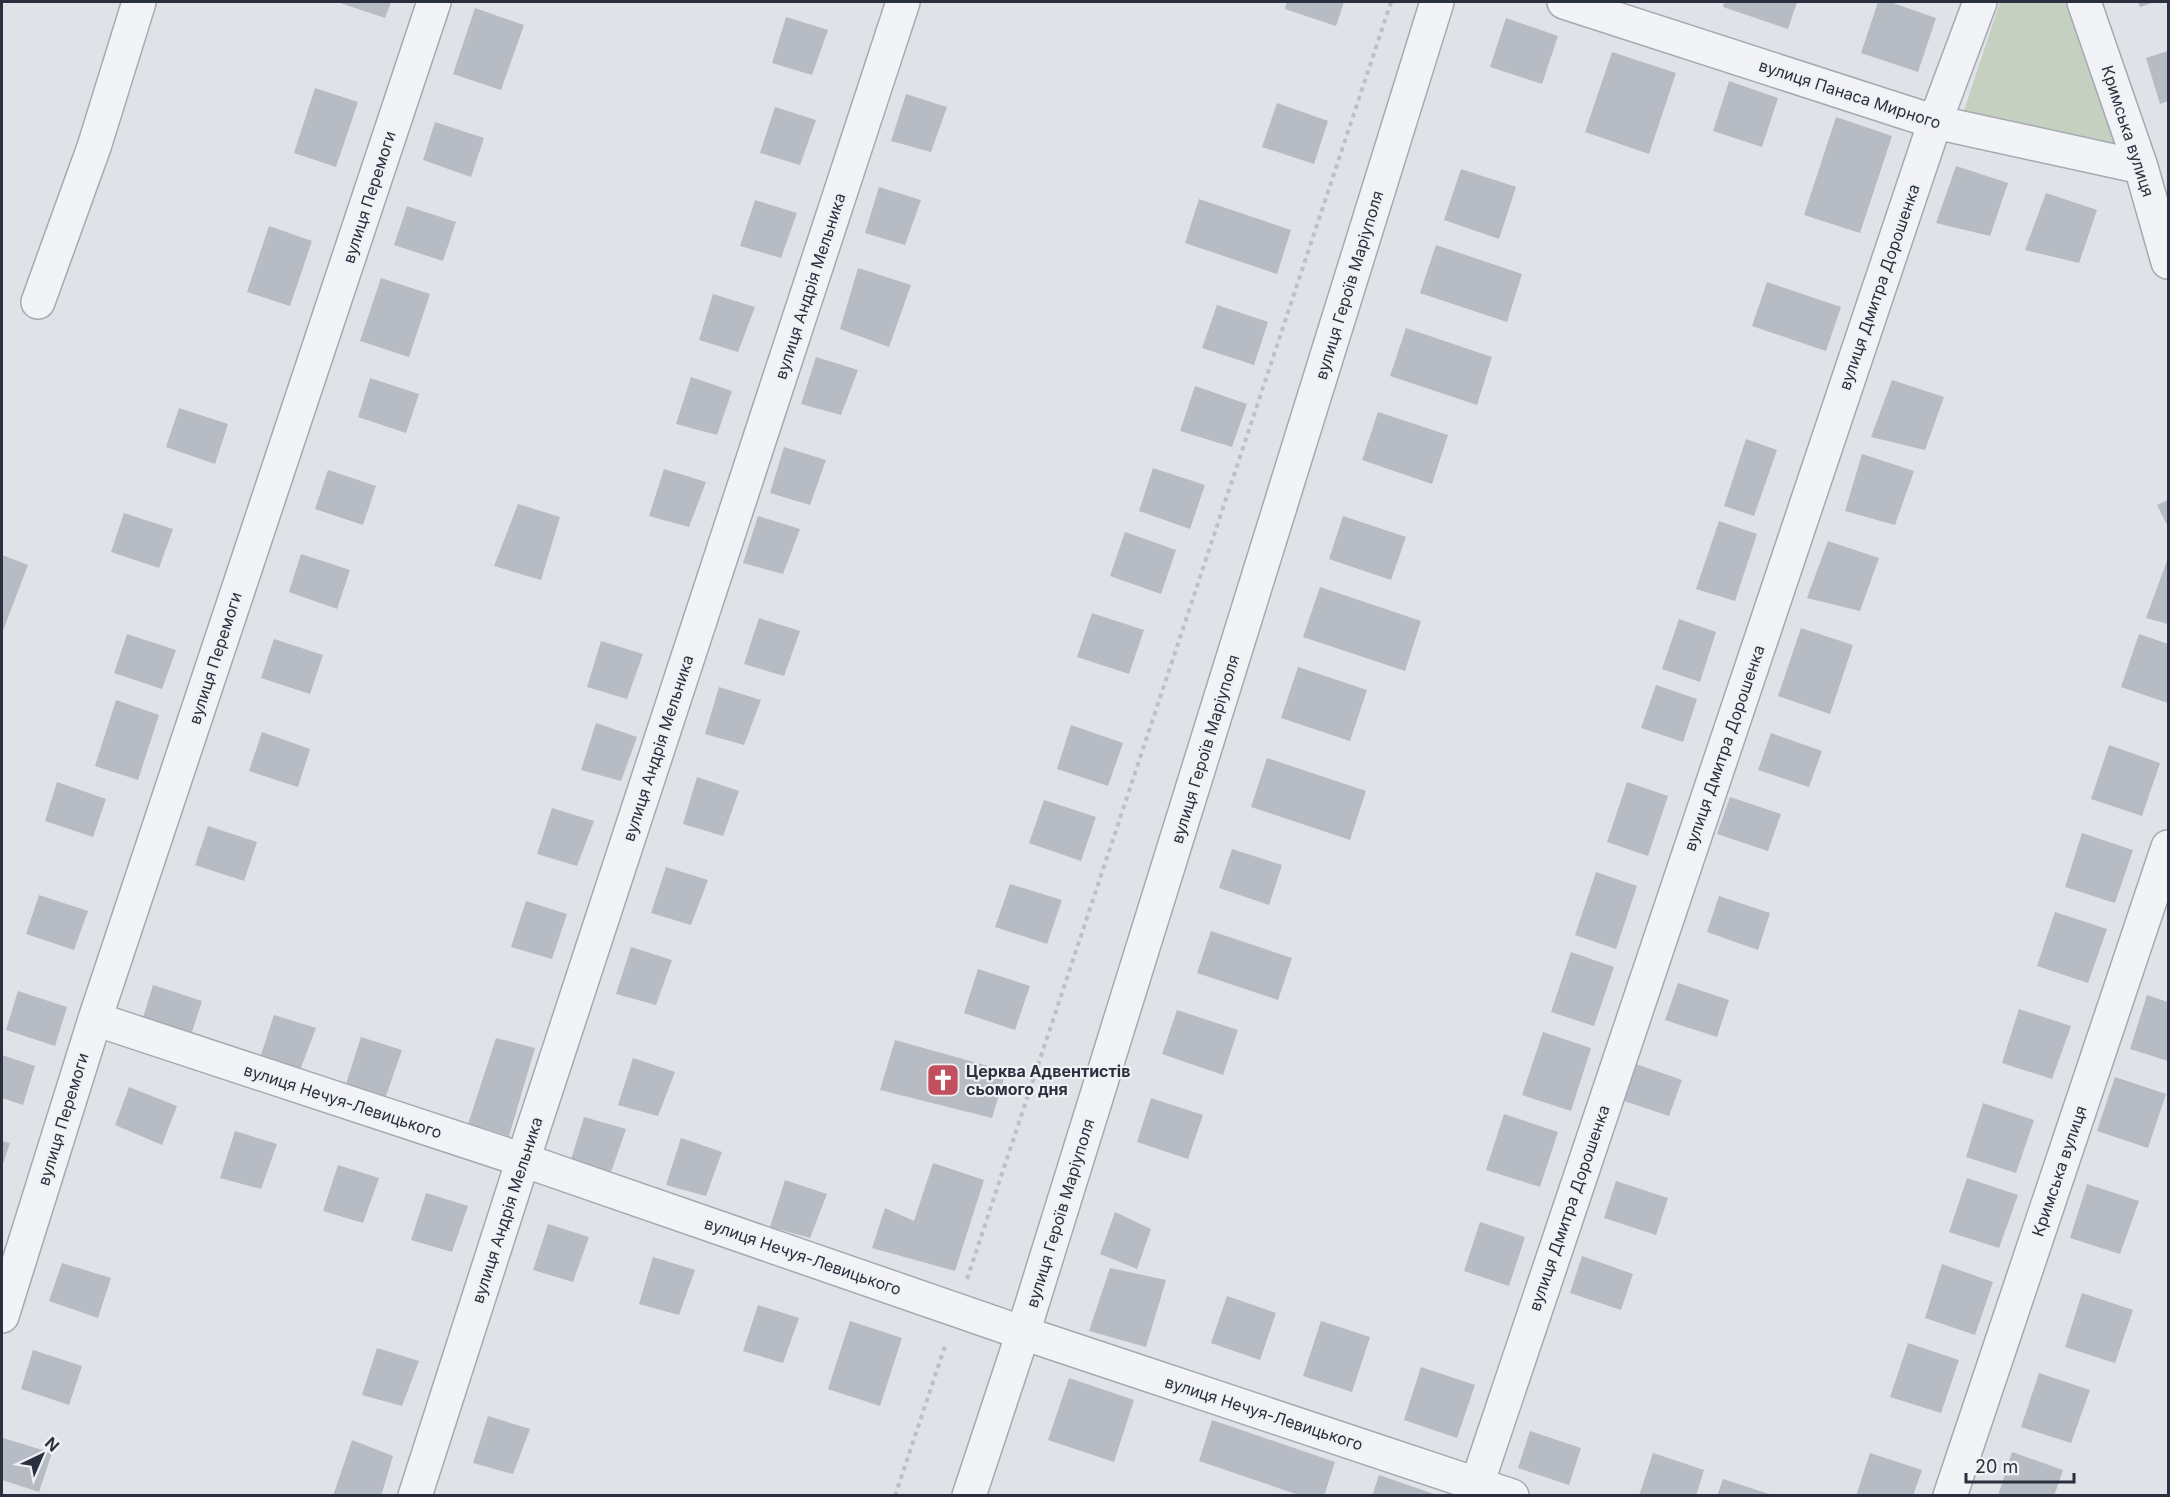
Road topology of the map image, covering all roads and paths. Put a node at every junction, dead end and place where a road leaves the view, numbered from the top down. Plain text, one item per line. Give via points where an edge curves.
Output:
1 (139, 2) edge
2 (434, 2) edge
3 (903, 2) edge
4 (1391, 2) edge
5 (1437, 2) edge
6 (1564, 2) edge
7 (1980, 2) edge
8 (2084, 2) edge
9 (1935, 123) junction
10 (2141, 167) junction
11 (2169, 262) edge
12 (38, 302) dead end
13 (2169, 847) edge
14 (95, 1019) junction
15 (523, 1160) junction
16 (957, 1309) junction
17 (2, 1316) edge
18 (1023, 1333) junction
19 (1475, 1490) edge
20 (415, 1496) edge
21 (895, 1496) edge
22 (969, 1496) edge
23 (1512, 1496) edge
24 (1950, 1496) edge

1 - 12 street via 94,147
2 - 14 street, вулиця Перемоги
3 - 15 street, вулиця Андрія Мельника
4 - 16 path
5 - 18 street, вулиця Героїв Маріуполя
6 - 9 street, вулиця Панаса Мирного
7 - 9 street, вулиця Дмитра Дорошенка
8 - 10 street, Кримська вулиця
9 - 10 street, вулиця Панаса Мирного
9 - 19 street, вулиця Дмитра Дорошенка
10 - 11 street, Кримська вулиця
13 - 24 street, Кримська вулиця
14 - 15 street, вулиця Нечуя-Левицького
14 - 17 street, вулиця Перемоги
15 - 16 street, вулиця Нечуя-Левицького
15 - 20 street, вулиця Андрія Мельника
16 - 18 street, вулиця Нечуя-Левицького
16 - 21 path
18 - 19 street, вулиця Нечуя-Левицького
18 - 22 street, вулиця Героїв Маріуполя
19 - 23 street, вулиця Нечуя-Левицького

